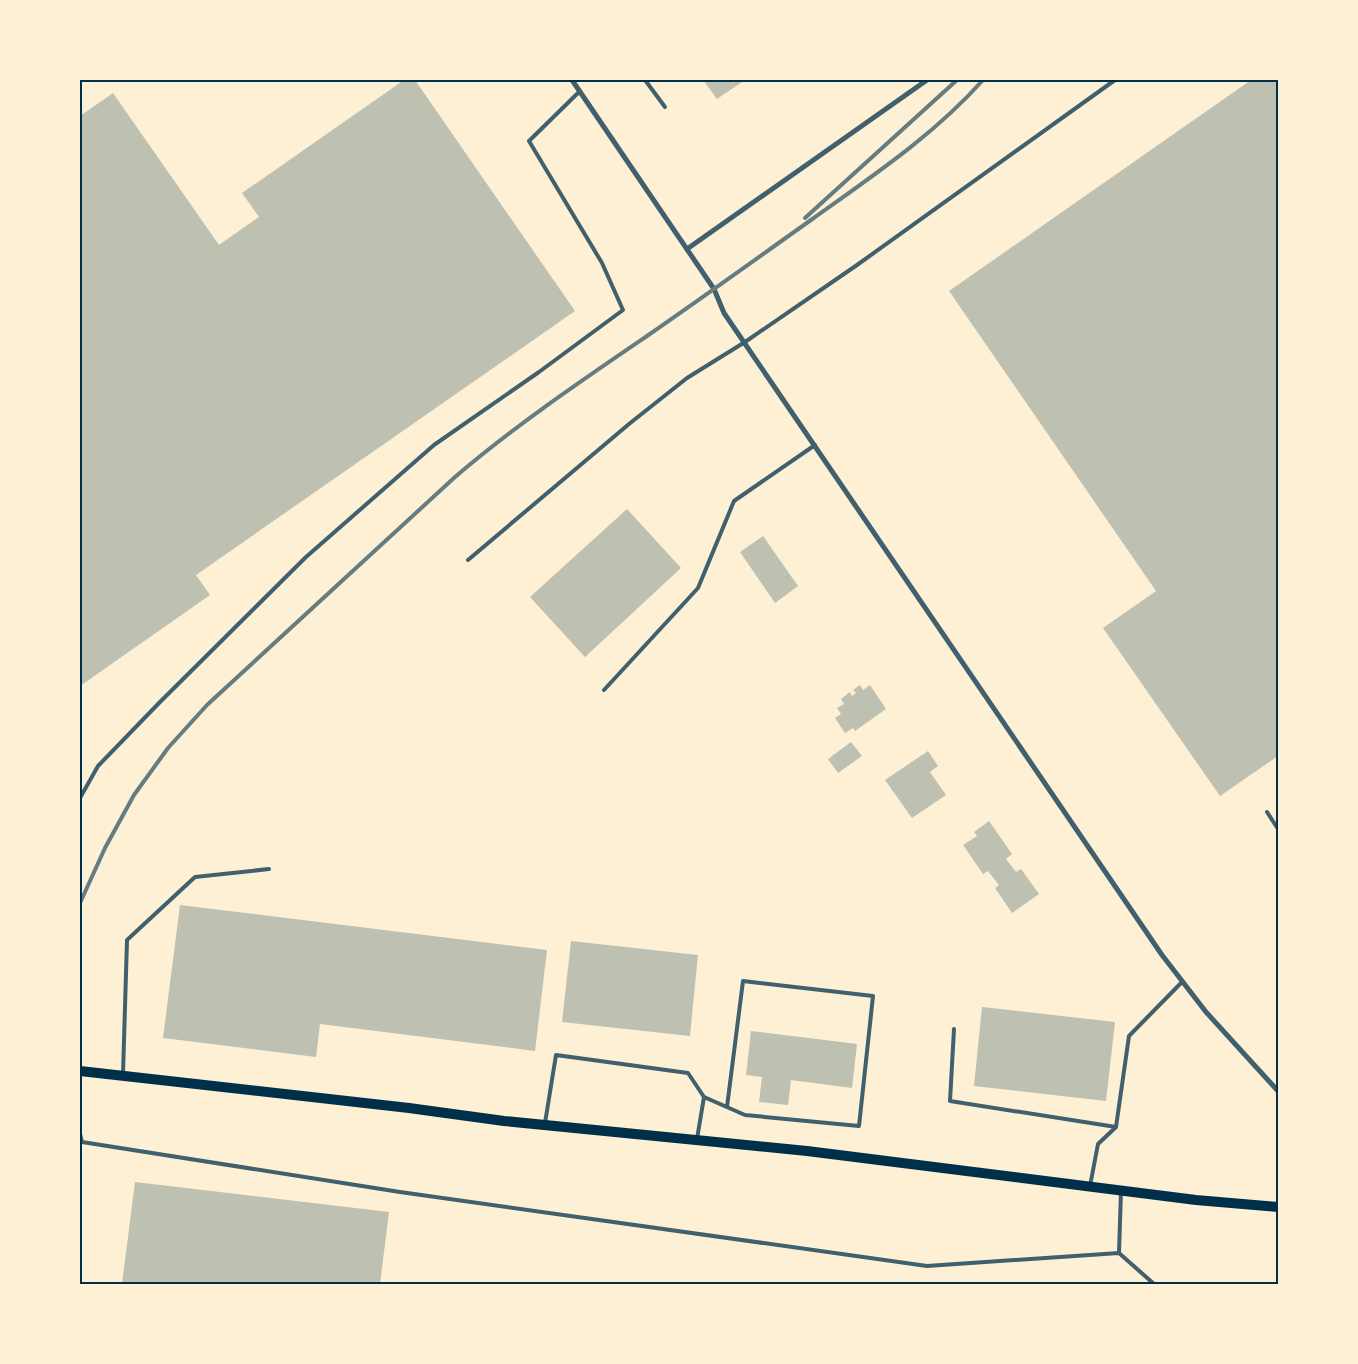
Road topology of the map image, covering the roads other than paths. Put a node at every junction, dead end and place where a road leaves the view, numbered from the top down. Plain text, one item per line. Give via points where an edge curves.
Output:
1 (572, 80) edge
2 (645, 80) edge
3 (927, 80) edge
4 (1115, 80) edge
5 (580, 92) junction
6 (665, 107) dead end
7 (687, 249) junction
8 (745, 342) junction
9 (815, 445) junction
10 (468, 560) dead end
11 (604, 690) dead end
12 (80, 798) edge
13 (1267, 812) dead end
14 (1278, 829) edge
15 (269, 869) dead end
16 (1182, 982) junction
17 (954, 1029) dead end
18 (80, 1070) edge
19 (123, 1076) junction
20 (1278, 1091) edge
21 (704, 1096) junction
22 (727, 1107) junction
23 (545, 1125) junction
24 (1116, 1127) junction
25 (80, 1134) edge
26 (696, 1140) junction
27 (1090, 1186) junction
28 (1121, 1190) junction
29 (1278, 1207) edge
30 (1119, 1254) junction
31 (1154, 1284) edge

1 - 5 street
2 - 6 lane
3 - 7 street
4 - 8 lane
5 - 7 street
5 - 12 lane via 529,141 602,263 623,310 434,445 306,557 98,766
7 - 8 street
8 - 9 street
8 - 10 lane via 687,378
9 - 11 lane via 734,501 698,588
9 - 16 street
13 - 14 lane
15 - 19 lane via 195,877 127,940
16 - 20 street
16 - 24 lane via 1129,1036
17 - 24 lane via 950,1101
18 - 19 main road
19 - 23 main road
21 - 22 lane
21 - 23 lane via 688,1073 556,1055
21 - 26 lane
22 - 22 lane via 745,1115 858,1126 873,996 743,980
23 - 26 main road
24 - 27 lane via 1098,1144
25 - 30 lane via 82,1142 323,1180 928,1266
26 - 27 main road
27 - 28 main road
28 - 29 main road
28 - 30 lane
30 - 31 lane

